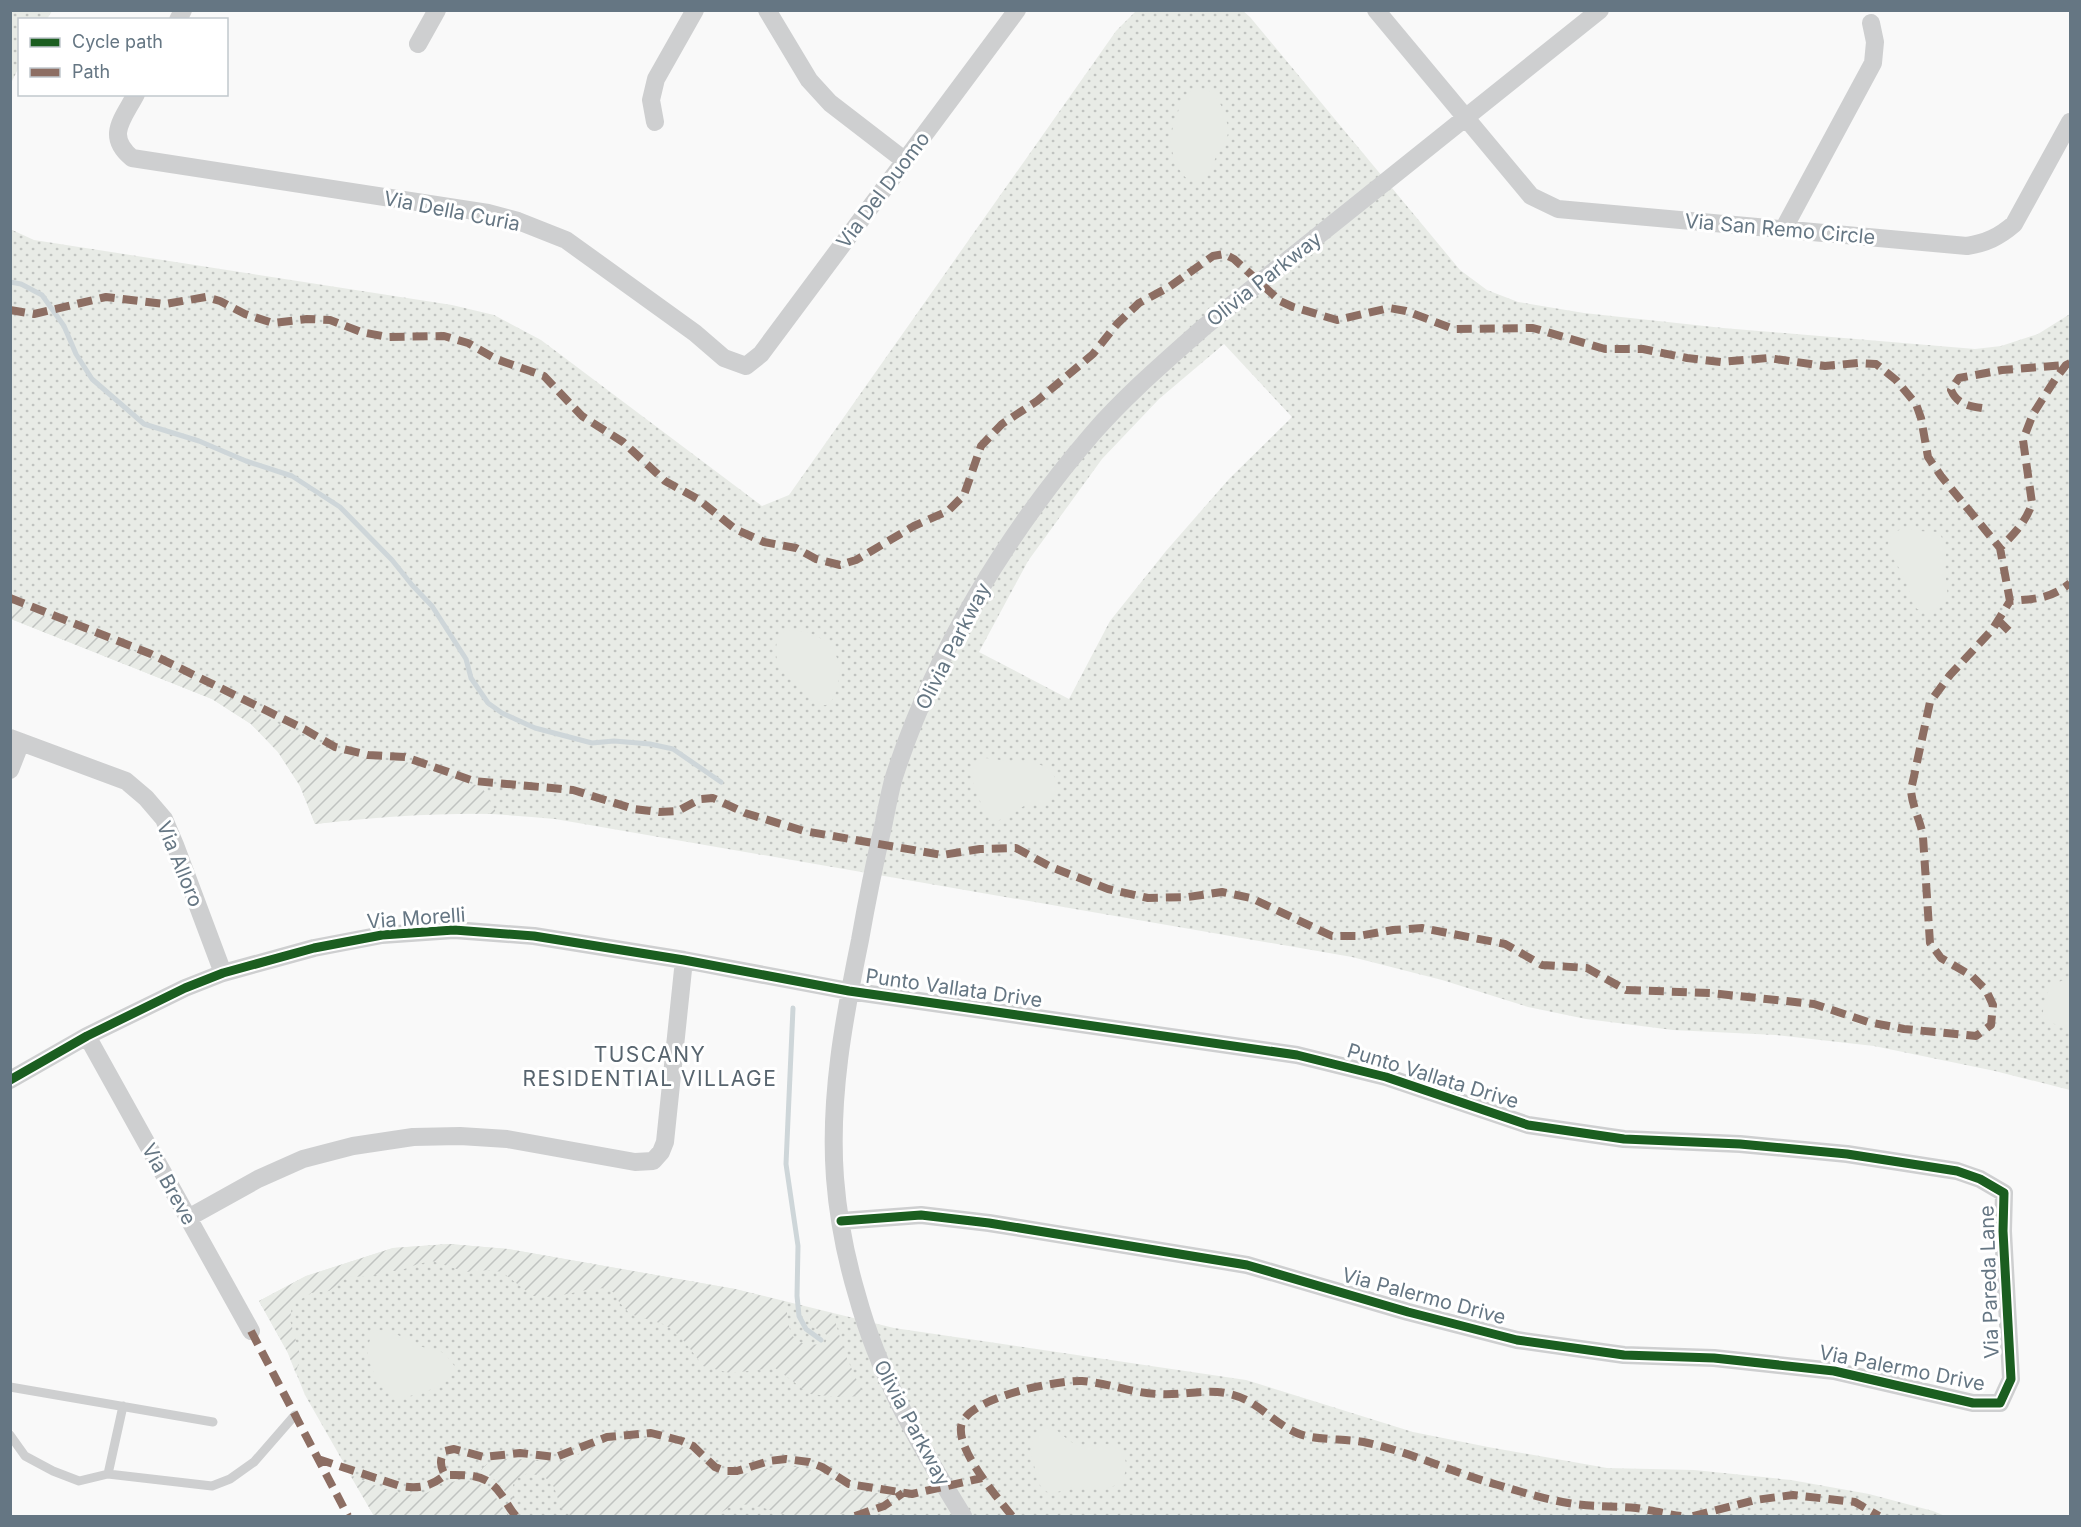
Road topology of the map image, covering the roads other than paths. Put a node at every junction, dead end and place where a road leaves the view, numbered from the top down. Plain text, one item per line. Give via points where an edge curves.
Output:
1 (437, 10) edge
2 (695, 10) edge
3 (767, 10) edge
4 (1017, 10) edge
5 (1376, 10) edge
6 (1600, 10) edge
7 (1871, 23) dead end
8 (418, 44) dead end
9 (135, 96) edge
10 (1464, 118) junction
11 (655, 122) dead end
12 (2070, 122) edge
13 (904, 160) junction
14 (1783, 230) junction
15 (746, 366) joint
16 (16, 740) edge
17 (10, 770) edge
18 (684, 960) junction
19 (223, 973) junction
20 (849, 991) junction
21 (87, 1036) junction
22 (10, 1080) edge
23 (2004, 1193) joint
24 (188, 1218) junction
25 (841, 1221) junction
26 (250, 1331) dead end
27 (10, 1387) edge
28 (2000, 1403) joint
29 (123, 1406) junction
30 (295, 1414) dead end
31 (213, 1422) dead end
32 (10, 1435) edge
33 (108, 1474) junction
34 (963, 1516) edge

1 - 8 street
2 - 11 street via 656,79 651,100
3 - 13 street via 809,80 830,103
4 - 13 street, Via Del Duomo
5 - 10 street
6 - 10 street, Olivia Parkway
7 - 14 street via 1875,42 1873,63
9 - 15 street, Via Della Curia via 118,127 117,140 132,158 488,213 526,224 566,240 696,333 724,358
10 - 14 street, Via San Remo Circle via 1531,196 1558,209
10 - 20 street, Olivia Parkway via 1148,376 1095,431 1010,542 942,661 893,780
12 - 14 street, Via San Remo Circle via 2014,224 1985,243 1967,246
13 - 15 street, Via Del Duomo via 761,354
16 - 17 street
16 - 19 street, Via Alloro via 126,781 147,798 164,819
18 - 19 street, Via Morelli via 534,936 454,930 382,935 314,948
18 - 20 street, Via Morelli
18 - 24 street via 665,1142 653,1161 635,1162 507,1139 413,1137 303,1159
19 - 21 street, Via Morelli
20 - 23 street, Punto Vallata Drive via 1297,1055 1386,1077 1528,1125 1624,1139 1847,1154 1957,1171
20 - 25 street, Olivia Parkway via 835,1108 835,1178
21 - 22 street, Via Morelli
21 - 24 street, Via Breve
23 - 28 street, Via Pareda Lane via 2011,1379
24 - 26 street, Via Breve
25 - 28 street, Via Palermo Drive via 921,1215 989,1223 1247,1265 1517,1340 1624,1354 1714,1358 1834,1371 1973,1403
25 - 34 street, Olivia Parkway via 856,1292 883,1373
27 - 29 lane
29 - 31 lane
29 - 33 lane
30 - 33 lane via 254,1462 230,1479 212,1485
32 - 33 lane via 25,1456 53,1472 78,1481

